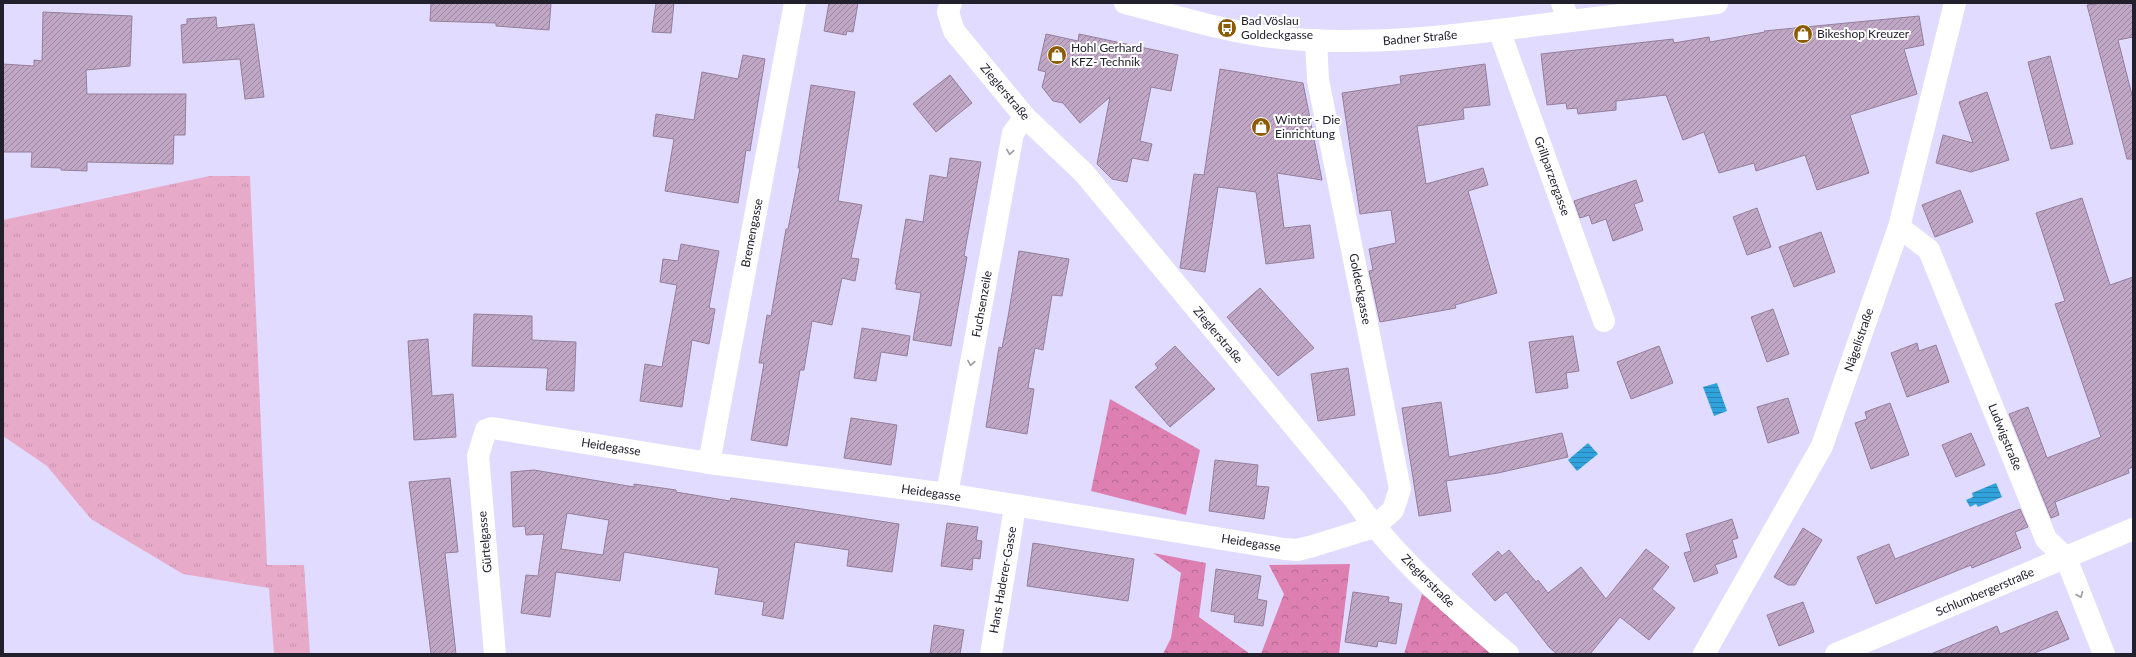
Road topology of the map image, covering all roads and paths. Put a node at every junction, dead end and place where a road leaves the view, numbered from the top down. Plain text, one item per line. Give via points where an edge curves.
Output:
1 (795, 3) edge
2 (951, 3) edge
3 (1125, 3) edge
4 (1717, 3) edge
5 (1955, 3) edge
6 (1565, 12) edge
7 (1499, 30) junction
8 (1316, 40) junction
9 (1025, 118) junction
10 (1899, 227) junction
11 (1604, 321) dead end
12 (486, 430) joint
13 (709, 463) junction
14 (947, 494) junction
15 (1016, 507) junction
16 (1374, 527) junction
17 (2133, 529) edge
18 (2066, 558) junction
19 (495, 654) edge
20 (991, 654) edge
21 (1508, 654) edge
22 (1704, 654) edge
23 (1836, 654) edge
24 (2104, 654) edge

1 - 13 street, Bremengasse
2 - 9 street, Zieglerstraße via 948,12 954,31
3 - 8 street, Badner Straße via 1264,35
4 - 6 street, Badner Straße
5 - 10 street, Nägelistraße
6 - 7 street, Badner Straße
7 - 8 street, Badner Straße via 1410,40
7 - 11 street, Grillparzergasse
8 - 16 street, Goldeckgasse via 1318,80 1400,489 1393,510
9 -> 14 street, Fuchsenzeile via 1013,133
9 - 16 street, Zieglerstraße via 1084,173 1356,501
10 - 18 street, Ludwigstraße via 1929,250 2046,540
10 - 22 street, Nägelistraße via 1822,446
12 - 13 street, Heidegasse via 492,428
12 - 19 street, Gürtelgasse via 478,456
13 - 14 street, Heidegasse
14 - 15 street, Heidegasse
15 - 16 street, Heidegasse via 1297,550
15 - 20 street, Hans Haderer-Gasse
16 - 21 street, Zieglerstraße via 1458,611
17 - 18 street, Schlumbergerstraße
18 - 23 street, Schlumbergerstraße
18 -> 24 street, Ludwigstraße

